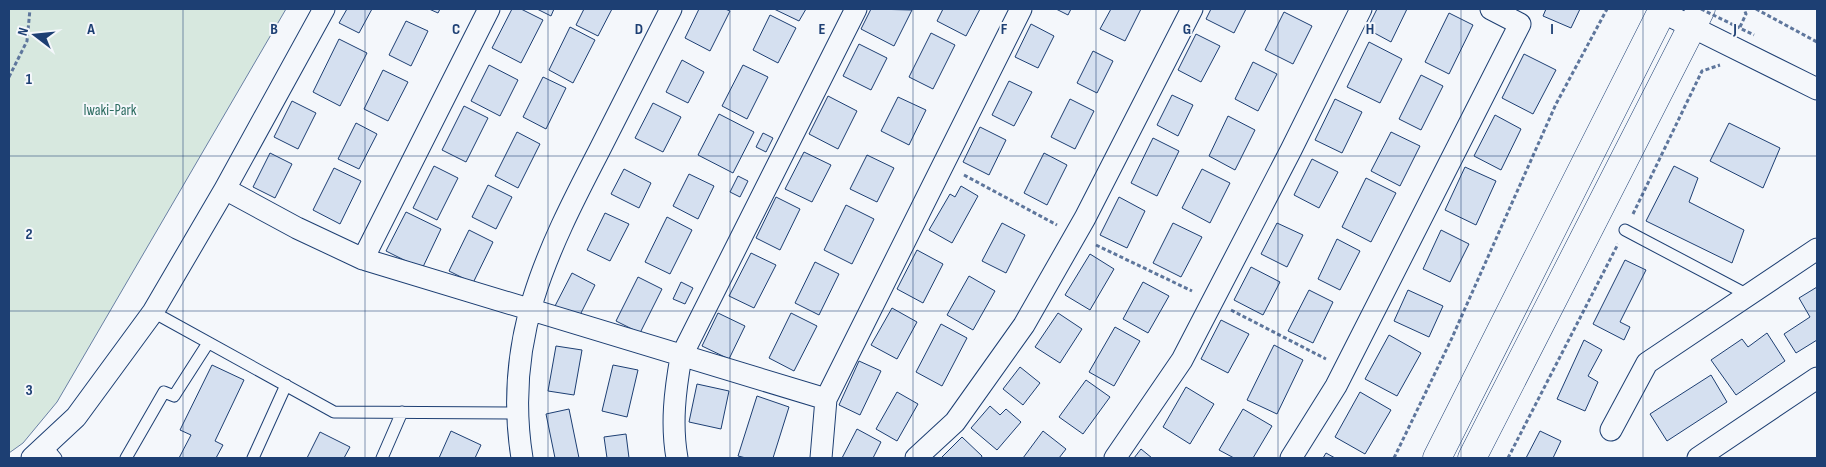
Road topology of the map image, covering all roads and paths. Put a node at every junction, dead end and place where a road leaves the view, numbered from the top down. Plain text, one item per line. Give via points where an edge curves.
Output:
1 (30, 9) edge
2 (324, 9) edge
3 (489, 9) edge
4 (672, 9) edge
5 (856, 9) edge
6 (1021, 9) edge
7 (1192, 9) edge
8 (1361, 9) edge
9 (1491, 9) edge
10 (1607, 9) edge
11 (1756, 9) edge
12 (1663, 10) edge
13 (1698, 15) edge
14 (1754, 35) dead end
15 (1817, 42) edge
16 (9, 77) edge
17 (1817, 89) edge
18 (943, 164) junction
19 (225, 189) junction
20 (1625, 230) dead end
21 (1076, 235) junction
22 (1817, 249) edge
23 (363, 259) junction
24 (1748, 295) junction
25 (1212, 301) junction
26 (529, 311) junction
27 (153, 312) junction
28 (208, 343) junction
29 (681, 357) junction
30 (1345, 369) junction
31 (1817, 378) edge
32 (286, 385) junction
33 (826, 399) junction
34 (402, 412) junction
35 (517, 413) junction
36 (1611, 430) dead end
37 (45, 454) edge
38 (126, 458) edge
39 (253, 458) edge
40 (382, 458) edge
41 (522, 458) edge
42 (677, 458) edge
43 (821, 458) edge
44 (916, 458) edge
45 (1115, 458) edge
46 (1291, 458) edge
47 (1394, 458) edge
48 (1437, 458) edge
49 (1472, 458) edge
50 (1698, 458) edge

1 - 16 path via 27,41
2 - 19 street
3 - 23 street
4 - 26 street via 557,233
5 - 29 street
6 - 18 street
7 - 21 street
8 - 25 street
9 - 30 street via 1520,24
10 - 47 path via 1556,104 1451,340
11 - 15 path
12 - 13 street
12 - 48 street
13 - 14 path, bridge
13 - 17 street
13 - 49 street
18 - 21 path
18 - 33 street
19 - 23 street
19 - 27 street
20 - 24 lane
21 - 25 path
21 - 44 street via 1024,325 955,422
22 - 24 street
23 - 26 street
24 - 36 street via 1647,363
25 - 30 path
25 - 45 street via 1182,360
26 - 29 street
26 - 35 street via 518,364
27 - 28 lane
27 - 37 street
28 - 32 lane
28 - 38 lane via 174,396 164,392
29 - 33 street
29 - 42 street via 674,396
30 - 46 street
31 - 50 street
32 - 34 lane via 334,412
32 - 39 lane
33 - 43 street
34 - 35 lane
34 - 40 lane
35 - 41 street

